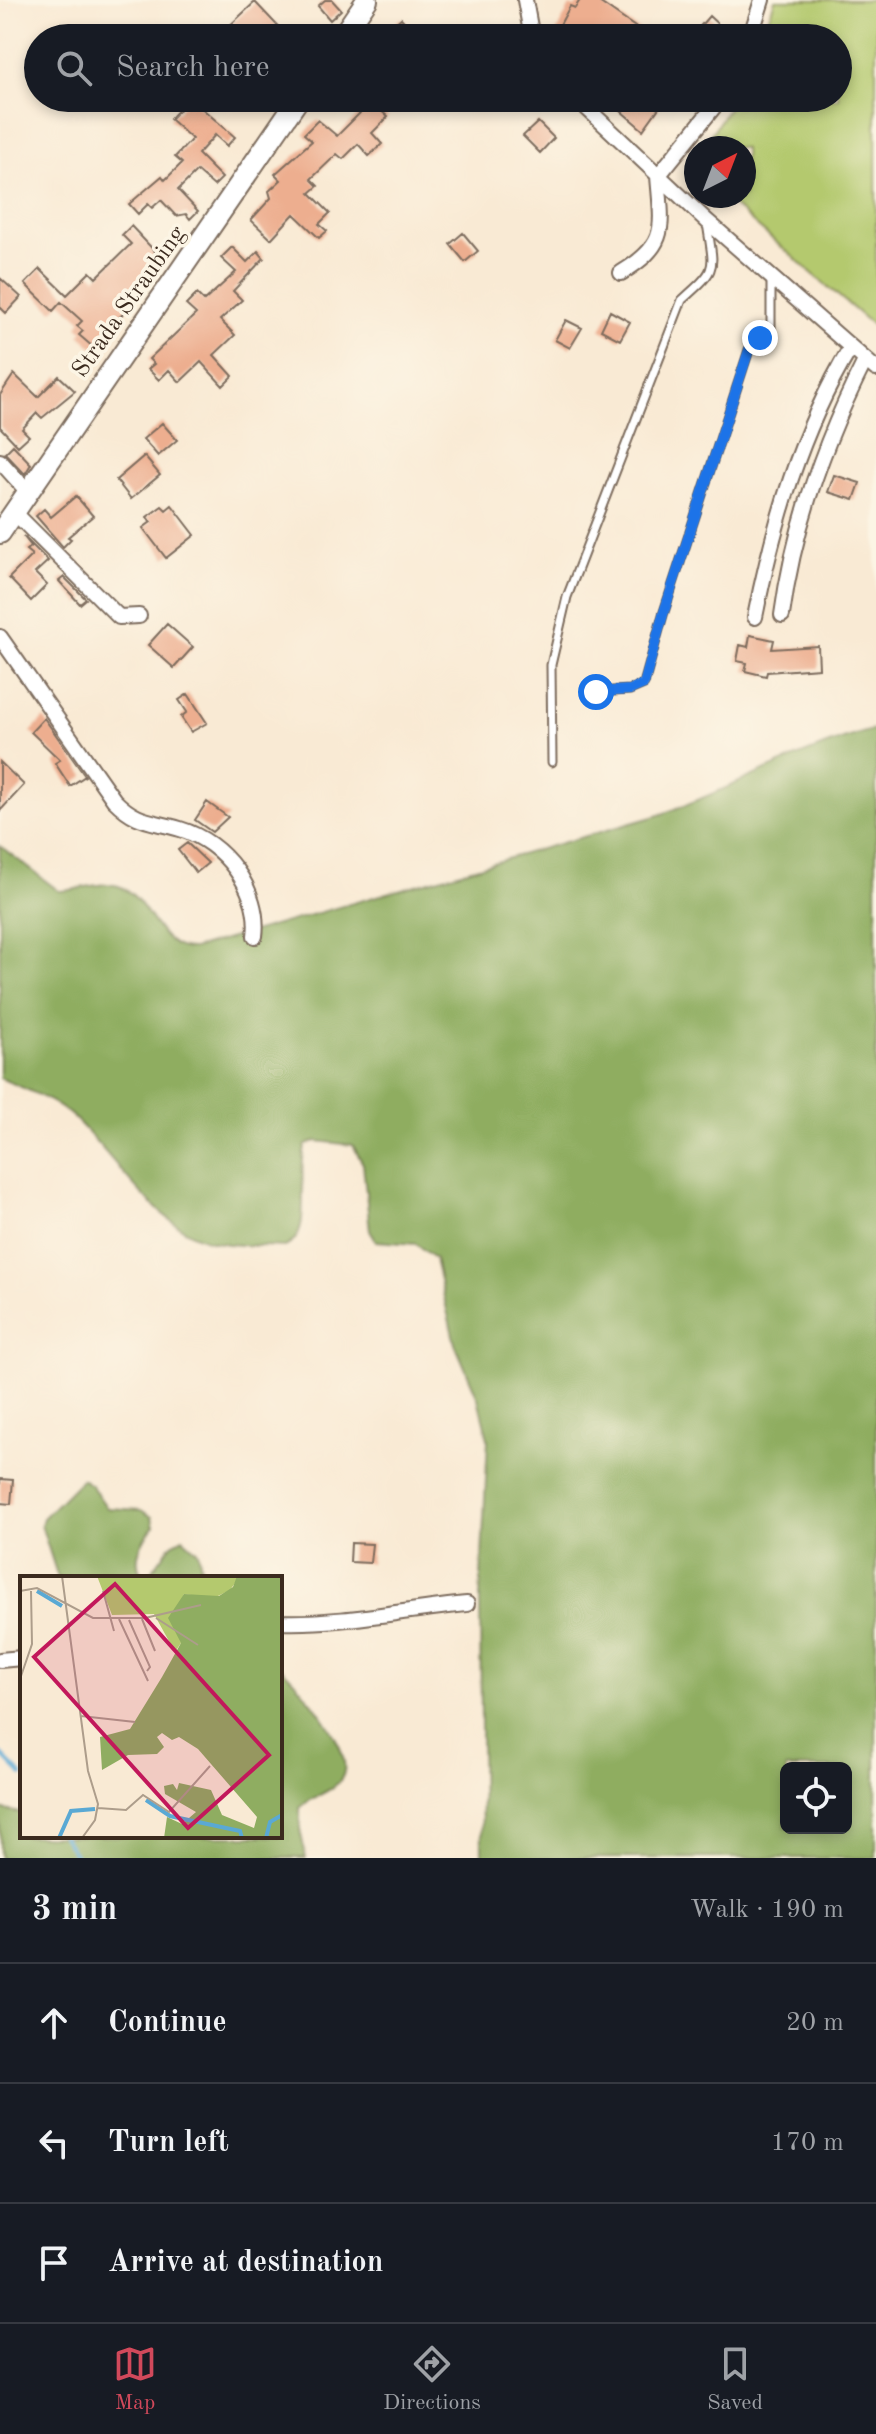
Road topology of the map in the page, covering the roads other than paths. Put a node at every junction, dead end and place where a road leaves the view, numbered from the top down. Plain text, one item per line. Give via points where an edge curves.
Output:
1 (367, 0) edge
2 (525, 0) edge
3 (762, 0) edge
4 (351, 24) edge
5 (529, 24) edge
6 (754, 24) edge
7 (289, 112) edge
8 (591, 112) edge
9 (710, 112) edge
10 (658, 176) junction
11 (707, 221) junction
12 (621, 273) dead end
13 (771, 279) junction
14 (850, 349) junction
15 (870, 365) edge
16 (0, 461) edge
17 (28, 492) junction
18 (14, 512) junction
19 (0, 533) edge
20 (782, 615) dead end
21 (139, 616) dead end
22 (755, 617) dead end
23 (0, 637) edge
24 (596, 692) dead end
25 (552, 762) dead end
26 (255, 936) dead end
27 (467, 1604) dead end
28 (282, 1622) edge
29 (20, 1658) edge
30 (0, 1660) edge

1 - 4 main road
2 - 5 street
3 - 6 street
7 - 17 main road, Strada Straubing
8 - 10 street
9 - 10 street
10 - 11 street
10 - 12 street via 658,241 647,257
11 - 13 street
11 - 25 lane via 714,264 707,279 682,300 567,597 551,665
13 - 14 street
13 - 24 lane via 771,328 749,350 644,684
14 - 15 street
14 - 22 street via 809,424
15 - 20 street via 822,452 800,524
16 - 17 street
17 - 18 main road, Strada Straubing
18 - 19 main road, Strada Straubing
18 - 21 street via 119,617
23 - 26 street via 130,816 201,838 241,877 258,916
27 - 28 street via 358,1620
29 - 30 street

